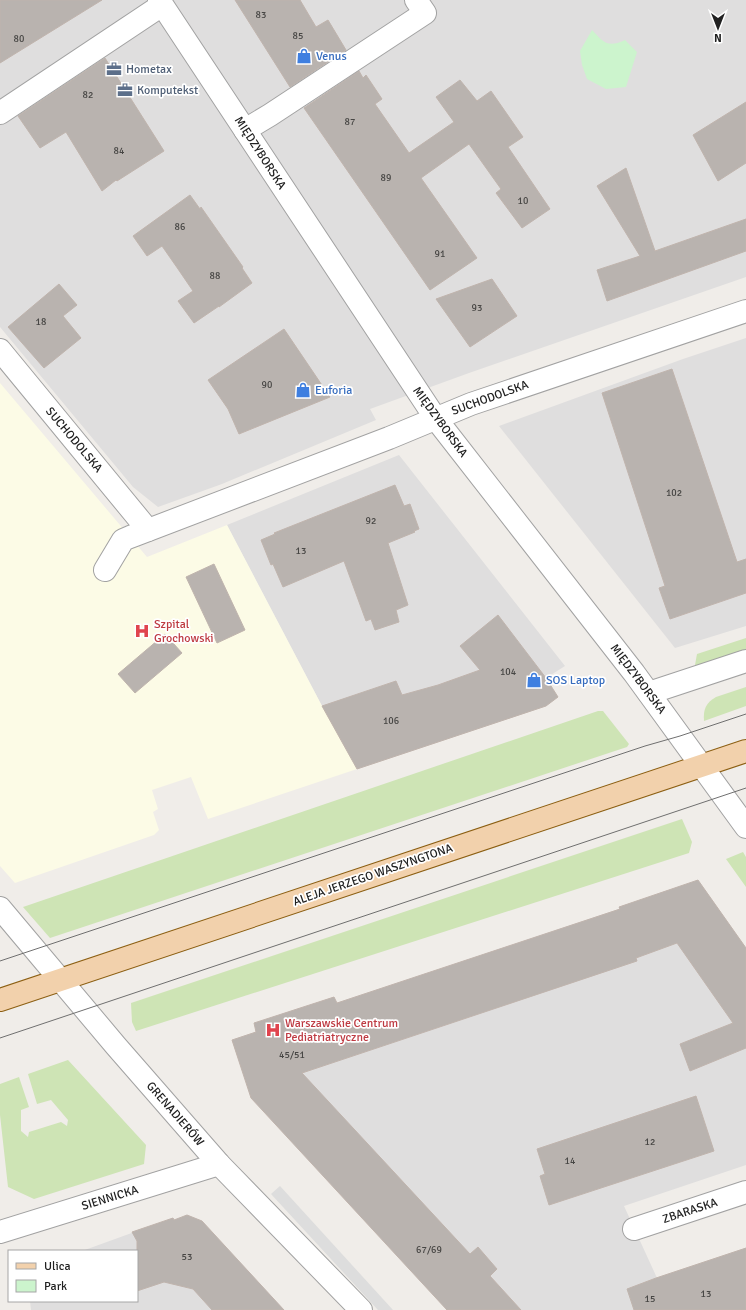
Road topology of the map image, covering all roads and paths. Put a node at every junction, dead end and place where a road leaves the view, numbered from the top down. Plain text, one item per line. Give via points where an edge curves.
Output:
1 (416, 0) edge
2 (161, 3) edge
3 (0, 113) edge
4 (245, 130) junction
5 (746, 311) edge
6 (0, 350) edge
7 (436, 419) junction
8 (148, 530) junction
9 (105, 570) dead end
10 (746, 660) edge
11 (649, 693) junction
12 (746, 751) edge
13 (702, 766) junction
14 (746, 827) edge
15 (0, 908) edge
16 (61, 980) junction
17 (0, 1000) edge
18 (219, 1164) junction
19 (746, 1192) edge
20 (634, 1229) dead end
21 (0, 1232) edge
22 (360, 1310) edge

1 - 4 street via 425,13
2 - 3 street
2 - 4 street, MIĘDZYBORSKA
4 - 7 street, MIĘDZYBORSKA
5 - 7 street, SUCHODOLSKA via 471,404
6 - 8 street, SUCHODOLSKA
7 - 8 street, SUCHODOLSKA
7 - 11 street, MIĘDZYBORSKA
8 - 9 street, SUCHODOLSKA via 123,540
10 - 11 street
11 - 13 street, MIĘDZYBORSKA
12 - 13 main road, ALEJA JERZEGO WASZYNGTONA
13 - 14 street, MIĘDZYBORSKA
13 - 16 main road, ALEJA JERZEGO WASZYNGTONA
15 - 16 street, GRENADIERÓW
16 - 17 main road, ALEJA JERZEGO WASZYNGTONA
16 - 18 street, GRENADIERÓW
18 - 21 street, SIENNICKA
18 - 22 street, GRENADIERÓW
19 - 20 street, ZBARASKA

